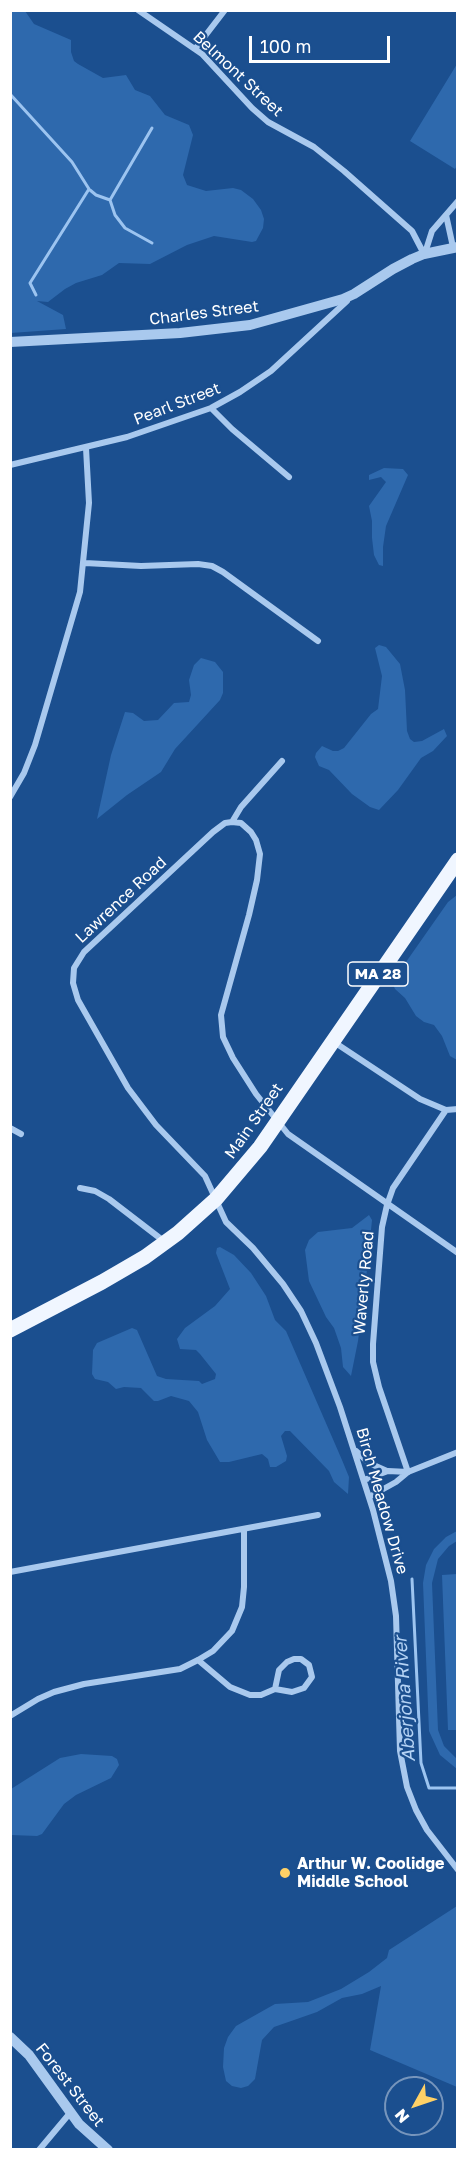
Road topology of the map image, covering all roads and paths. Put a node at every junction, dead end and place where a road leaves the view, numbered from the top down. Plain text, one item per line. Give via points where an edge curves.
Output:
1 (138, 10) edge
2 (225, 10) edge
3 (195, 49) junction
4 (458, 201) edge
5 (446, 215) junction
6 (455, 247) edge
7 (424, 254) junction
8 (354, 294) junction
9 (10, 342) edge
10 (210, 408) junction
11 (86, 448) junction
12 (10, 465) edge
13 (289, 477) dead end
14 (85, 563) junction
15 (318, 641) dead end
16 (282, 761) dead end
17 (10, 797) edge
18 (232, 822) junction
19 (458, 860) edge
20 (333, 1041) junction
21 (458, 1109) edge
22 (446, 1110) junction
23 (277, 1123) junction
24 (10, 1128) edge
25 (21, 1134) dead end
26 (80, 1188) dead end
27 (216, 1199) junction
28 (387, 1205) junction
29 (166, 1242) junction
30 (458, 1253) edge
31 (10, 1330) edge
32 (353, 1448) junction
33 (458, 1452) edge
34 (388, 1471) junction
35 (408, 1472) junction
36 (364, 1480) junction
37 (369, 1497) junction
38 (318, 1515) dead end
39 (244, 1530) junction
40 (10, 1572) edge
41 (198, 1660) junction
42 (275, 1689) junction
43 (10, 1716) edge
44 (458, 1870) edge
45 (10, 2037) edge
46 (70, 2113) junction
47 (39, 2150) edge
48 (108, 2150) edge

1 - 3 street, Belmont Street
2 - 3 street
3 - 7 street, Belmont Street via 260,115 321,152 412,231
4 - 5 street
5 - 6 street
5 - 7 street via 432,231
6 - 7 street, Charles Street
7 - 8 street, Charles Street
8 - 9 street, Charles Street via 232,328
8 - 10 street, Pearl Street via 271,371
10 - 11 street, Pearl Street
10 - 13 street
11 - 12 street, Pearl Street
11 - 14 street via 89,503
14 - 15 street via 212,566
14 - 17 street via 75,613 35,745
16 - 18 street, Lawrence Road
18 - 23 street via 243,825 254,837 259,848 259,867 222,1008 221,1030 232,1058
18 - 27 street, Lawrence Road via 213,832 84,952 74,968 73,981 78,1000 128,1088 156,1125 205,1176
19 - 20 main road, Main Street / MA 28
20 - 22 street via 414,1096
20 - 23 main road, Main Street / MA 28
21 - 22 street
22 - 28 street, Waverly Road via 398,1180
23 - 27 main road, Main Street / MA 28
23 - 28 street
24 - 25 street
26 - 29 street via 110,1199
27 - 29 main road, Main Street / MA 28
27 - 32 street, Birch Meadow Drive via 226,1222 273,1270 301,1311 324,1363
28 - 30 street
28 - 35 street, Waverly Road via 373,1354 379,1387
29 - 31 main road, Main Street / MA 28 via 119,1273
32 - 34 street via 369,1463
32 - 36 street, Birch Meadow Drive
33 - 35 street
34 - 35 street
34 - 36 street
35 - 37 street
36 - 37 street, Birch Meadow Drive
37 - 44 street, Birch Meadow Drive via 395,1603 404,1776 427,1830
38 - 39 street
39 - 40 street
39 - 41 street via 240,1613 226,1638
41 - 42 street via 238,1692 255,1695
41 - 43 street via 169,1671 67,1688 43,1696
42 - 42 street via 279,1670 287,1662 301,1659 311,1668 311,1680 304,1688 289,1692
45 - 46 street, Forest Street via 33,2061
46 - 47 street
46 - 48 street, Forest Street

